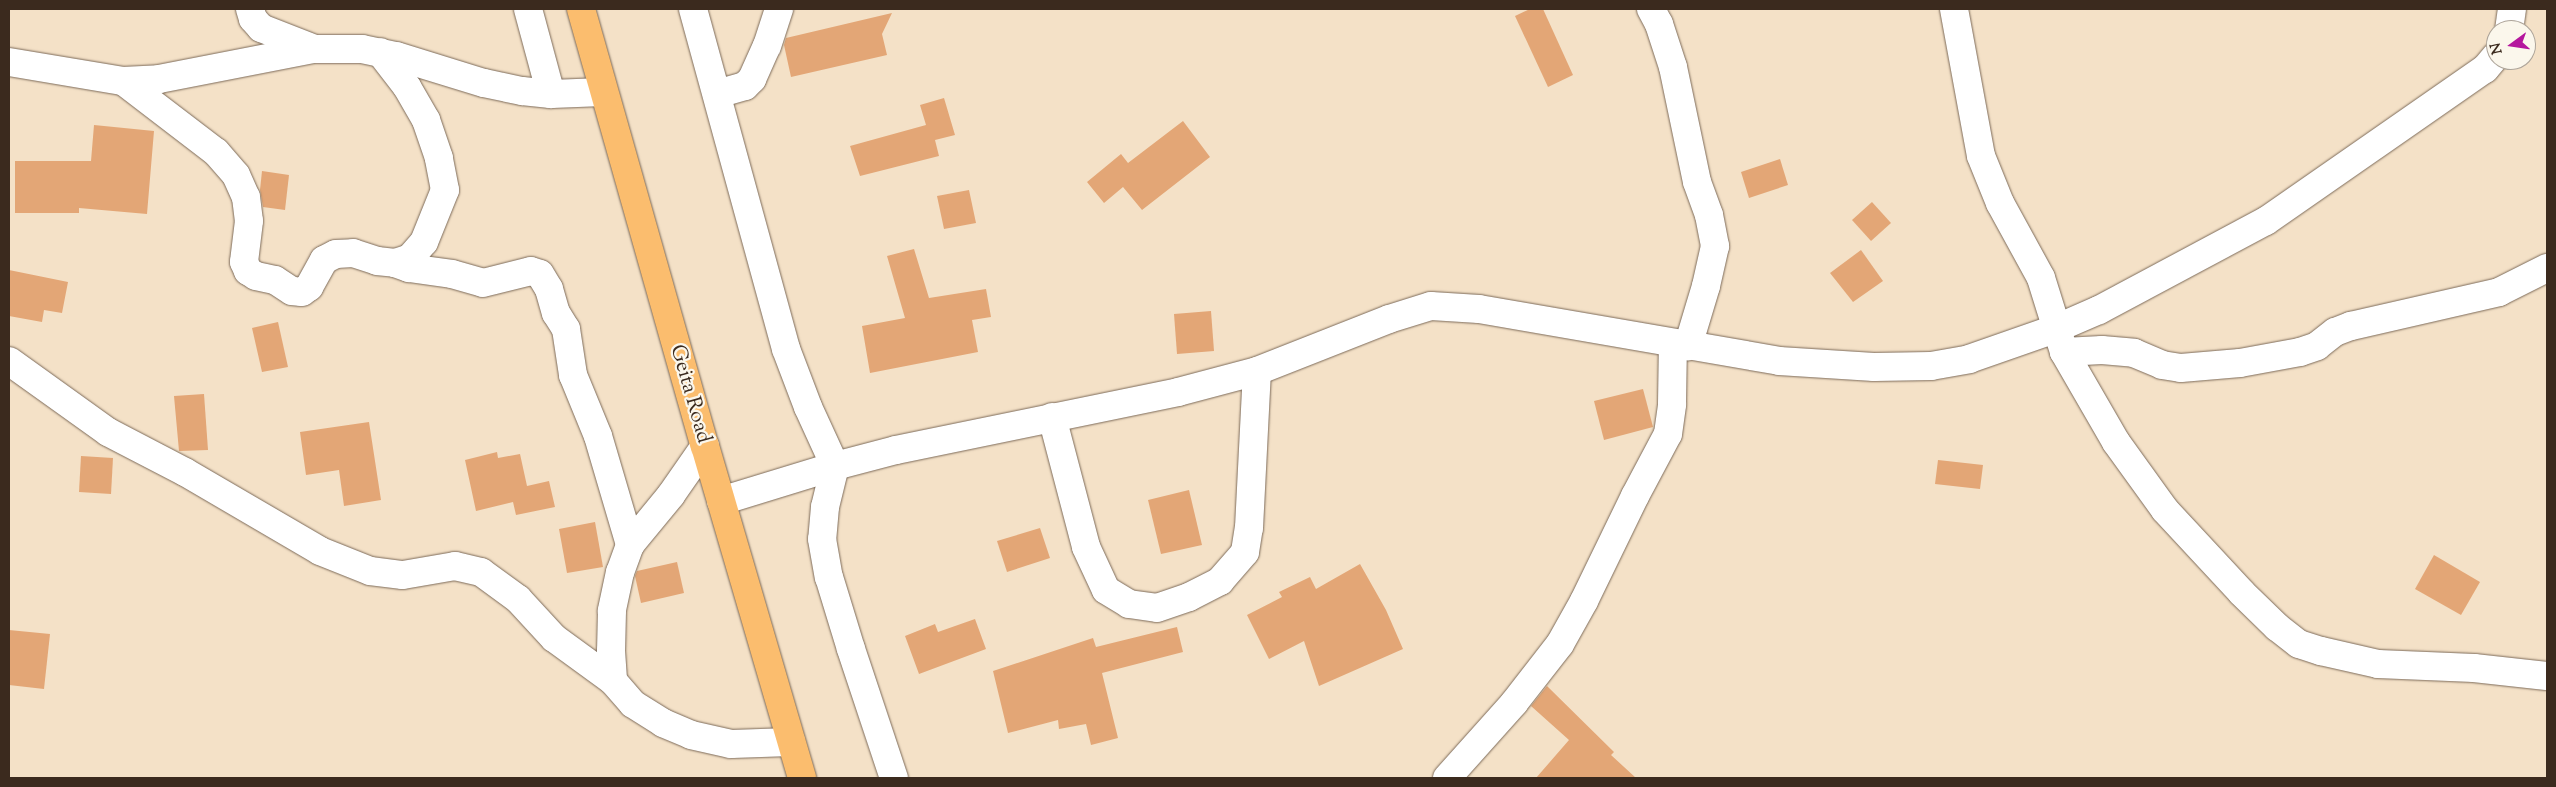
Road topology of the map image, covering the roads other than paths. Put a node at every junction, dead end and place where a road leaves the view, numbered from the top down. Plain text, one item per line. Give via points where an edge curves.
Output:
1 (250, 9) edge
2 (528, 9) edge
3 (581, 9) edge
4 (693, 9) edge
5 (779, 9) edge
6 (1651, 9) edge
7 (1954, 9) edge
8 (313, 49) junction
9 (380, 52) junction
10 (9, 62) edge
11 (2486, 68) edge
12 (123, 81) junction
13 (604, 92) junction
14 (551, 94) junction
15 (717, 94) junction
16 (395, 263) junction
17 (2547, 268) edge
18 (2060, 340) junction
19 (1680, 344) junction
20 (9, 361) edge
21 (1257, 372) junction
22 (1052, 417) junction
23 (705, 446) junction
24 (835, 466) junction
25 (721, 501) junction
26 (630, 545) junction
27 (2547, 676) edge
28 (613, 681) junction
29 (791, 742) junction
30 (802, 778) edge
31 (894, 778) edge
32 (1447, 778) edge

1 - 8 street via 252,19 261,28
2 - 14 street
3 - 13 highway, Geita Road
4 - 15 street
5 - 15 street via 752,79 745,86
6 - 19 street via 1673,67 1697,182 1709,214 1715,246 1706,286
7 - 18 street via 1981,156 2000,203 2041,278
8 - 9 street
8 - 12 street via 159,79
9 - 14 street via 484,83
9 - 16 street via 407,87 426,120 439,158 445,190 424,242 410,258
10 - 12 street
11 - 18 street via 2266,221 2148,285
12 - 16 street via 216,152 236,175 246,197 249,234 244,262 251,275 275,280 292,291 302,292 309,287 324,260 336,254 353,253
13 - 14 street
13 - 23 highway, Geita Road
15 - 24 street via 786,349
16 - 26 street via 483,283 531,271 540,274 566,329 573,375 598,436
17 - 18 street via 2499,292 2351,326 2300,352 2240,363 2180,368 2162,365 2134,353 2102,350
18 - 19 street via 1931,366 1874,368 1779,361
18 - 27 street via 2116,442 2165,510 2242,593 2299,644 2378,664 2474,668
19 - 21 street via 1479,309 1431,306 1389,319
19 - 32 street via 1668,434 1584,602 1560,644 1514,703
20 - 28 street via 108,432 185,472 320,551 370,571 402,575 455,566 481,572 518,599 554,638
21 - 22 street via 1178,392
21 - 22 street via 1245,552 1220,581 1157,608 1129,604 1106,590 1086,548
22 - 24 street
23 - 25 highway, Geita Road
23 - 26 street
24 - 25 street
24 - 31 street via 825,507 822,539 829,577
25 - 29 highway, Geita Road
26 - 28 street via 620,572 612,611
28 - 29 street via 632,704 691,735 731,744
29 - 30 highway, Geita Road

